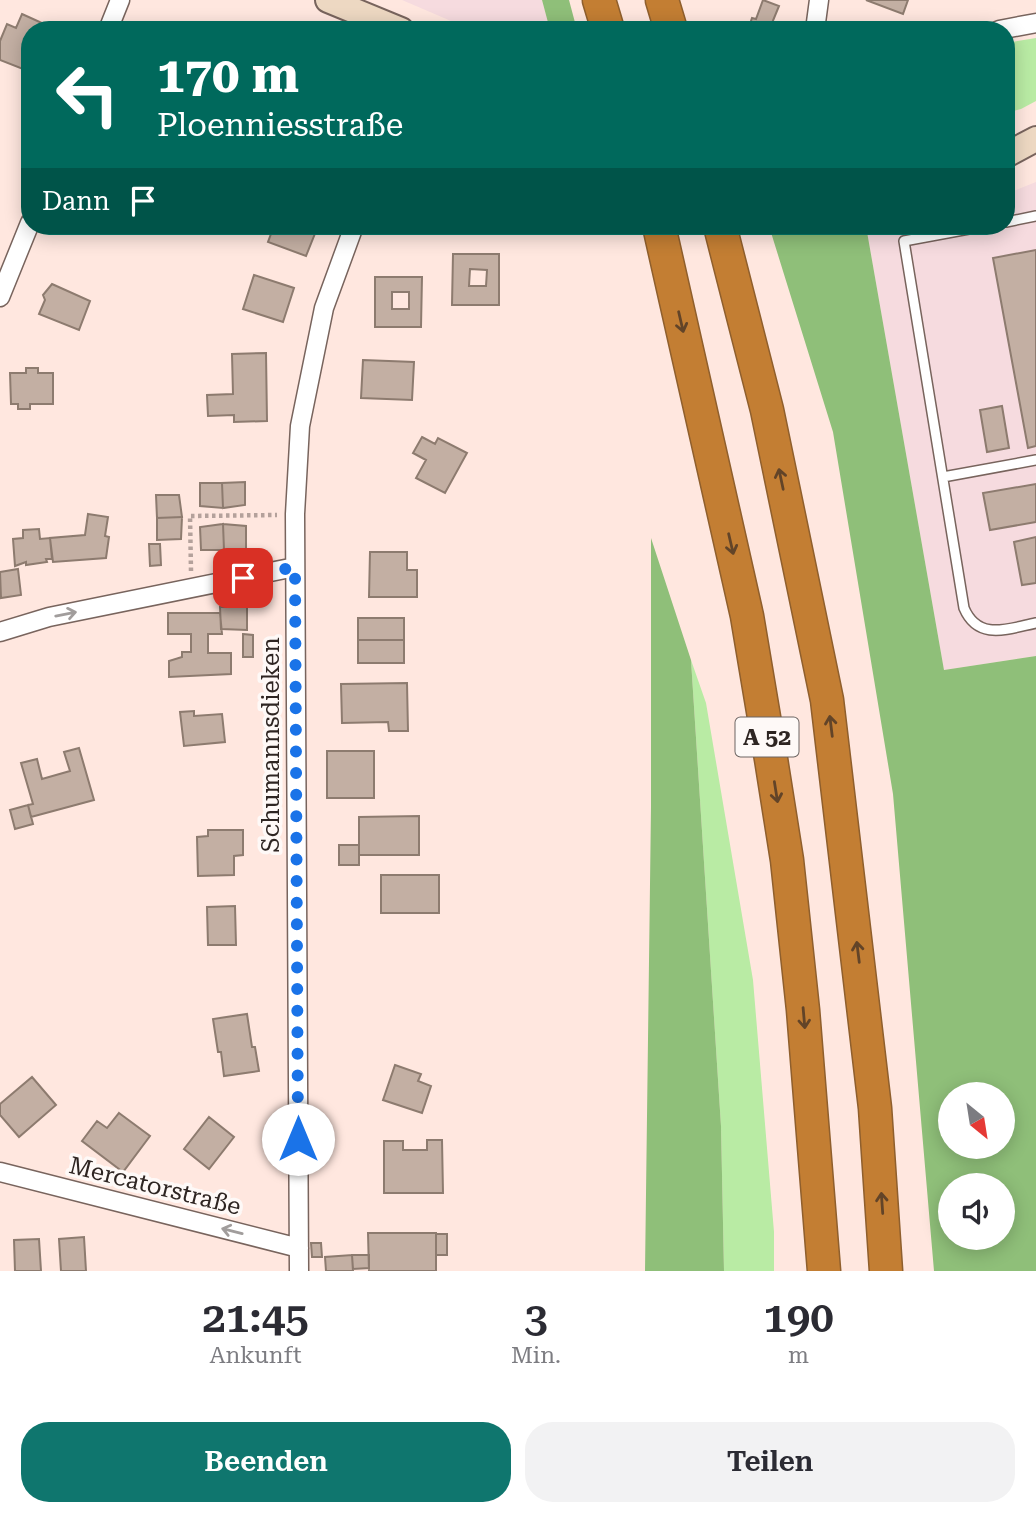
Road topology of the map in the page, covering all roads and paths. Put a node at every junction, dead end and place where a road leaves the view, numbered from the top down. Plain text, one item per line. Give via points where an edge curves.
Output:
1 (120, 0) edge
2 (328, 0) edge
3 (599, 0) edge
4 (662, 0) edge
5 (819, 0) edge
6 (112, 21) edge
7 (379, 21) edge
8 (605, 21) edge
9 (668, 21) edge
10 (816, 21) edge
11 (1036, 23) edge
12 (1015, 27) edge
13 (1036, 139) edge
14 (1015, 150) edge
15 (1036, 216) edge
16 (1015, 220) edge
17 (25, 235) edge
18 (351, 235) edge
19 (661, 235) edge
20 (722, 235) edge
21 (936, 235) edge
22 (0, 297) edge
23 (1036, 460) edge
24 (943, 477) junction
25 (295, 514) junction
26 (295, 567) junction
27 (191, 588) junction
28 (1036, 623) edge
29 (0, 632) edge
30 (0, 1172) edge
31 (299, 1248) junction
32 (299, 1271) edge
33 (824, 1271) edge
34 (886, 1271) edge

1 - 6 street
2 - 7 street
3 - 8 highway
4 - 9 highway
5 - 10 street
11 - 12 street
13 - 14 street
15 - 16 lane
17 - 22 street
18 - 25 street, Schumannsdieken via 324,308 300,426
19 -> 33 highway, A 52 via 747,616 787,860
34 -> 20 highway, A 52 via 876,1108 827,700 767,410
21 - 24 lane via 904,241
23 - 24 lane
24 - 28 lane via 964,608 970,621 983,630
25 - 26 street, Schumannsdieken
25 - 27 path via 190,516
26 - 27 street
26 - 31 street, Schumannsdieken
29 -> 27 street
31 -> 30 street, Mercatorstraße
31 - 32 street, Schumannsdieken

